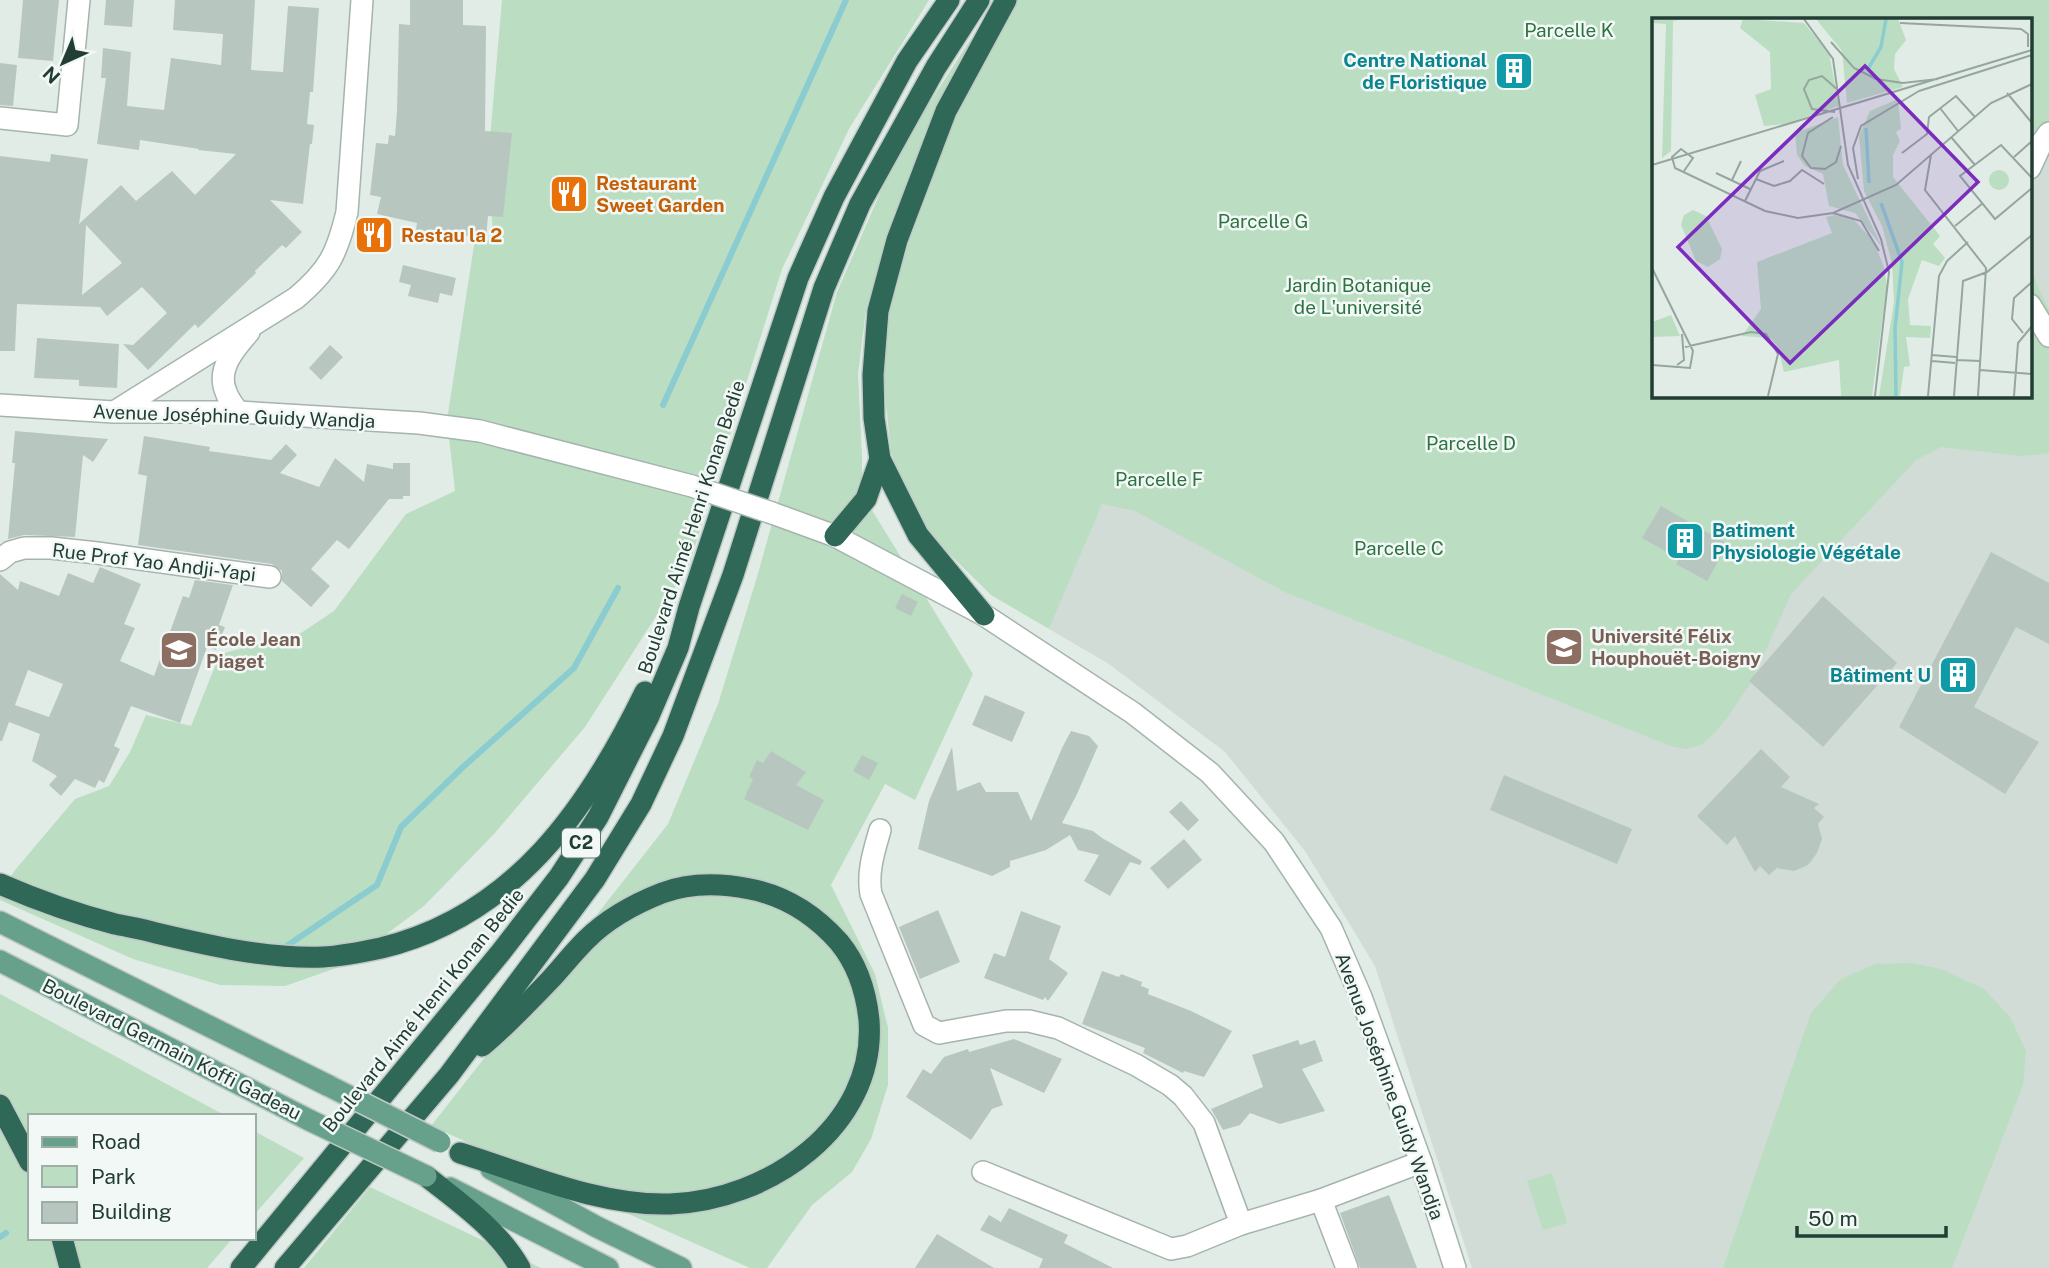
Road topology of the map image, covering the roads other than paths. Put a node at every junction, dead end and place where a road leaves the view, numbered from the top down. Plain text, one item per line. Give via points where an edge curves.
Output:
1 (79, 0) edge
2 (362, 0) edge
3 (949, 0) edge
4 (979, 0) edge
5 (1006, 0) edge
6 (0, 118) edge
7 (2049, 133) edge
8 (2032, 164) edge
9 (2032, 309) edge
10 (260, 319) junction
11 (2049, 335) edge
12 (0, 405) edge
13 (114, 412) junction
14 (238, 412) junction
15 (880, 459) junction
16 (835, 536) junction
17 (0, 560) edge
18 (270, 577) dead end
19 (689, 607) junction
20 (984, 615) junction
21 (880, 830) dead end
22 (0, 884) edge
23 (0, 922) edge
24 (0, 961) edge
25 (449, 1075) junction
26 (0, 1105) edge
27 (460, 1153) junction
28 (28, 1158) edge
29 (1421, 1162) junction
30 (983, 1172) dead end
31 (426, 1176) junction
32 (1321, 1200) junction
33 (1241, 1224) junction
34 (63, 1240) edge
35 (290, 1264) edge
36 (70, 1268) edge
37 (241, 1268) edge
38 (520, 1268) edge
39 (608, 1268) edge
40 (681, 1268) edge
41 (1347, 1268) edge
42 (1455, 1268) edge

1 - 6 street via 67,125
2 - 10 street via 347,212 340,243 308,287
3 - 19 highway, Boulevard Aimé Henri Konan Bedie via 901,72 834,197 798,278
4 - 25 highway via 860,204 824,288 733,575 656,776 595,879
5 - 15 highway via 947,111 897,240 878,312 873,375
7 - 8 street
9 - 11 street
10 - 13 street
10 - 14 street via 223,373 226,393
12 - 13 street, Avenue Joséphine Guidy Wandja
13 - 14 street, Avenue Joséphine Guidy Wandja
14 - 16 street, Avenue Joséphine Guidy Wandja, bridge via 480,431 692,486
15 - 16 highway via 866,499
15 - 20 highway via 918,535
16 - 20 street, Avenue Joséphine Guidy Wandja
17 - 18 street, Rue Prof Yao Andji-Yapi via 24,548 51,548
19 - 22 highway via 619,742 541,853 475,909 425,934 325,957 262,954 114,923
19 - 37 highway, Boulevard Aimé Henri Konan Bedie / C2 via 678,648 649,716 598,817 559,877
20 - 29 street, Avenue Joséphine Guidy Wandja via 1133,713 1210,773 1274,842 1331,928
21 - 33 street via 870,871 871,894 924,1025 939,1032 1006,1021 1058,1028 1170,1085 1200,1115
23 - 27 main road, Boulevard Germain Koffi Gadeau, bridge
24 - 31 main road, Boulevard Germain Koffi Gadeau, bridge
25 - 27 highway via 500,1031 605,924 642,902 688,886 757,890 813,916 849,955 868,1009 870,1035 861,1080 833,1129 791,1165 723,1195 667,1204 616,1199
25 - 35 highway
26 - 28 highway
27 - 40 main road
29 - 32 street
29 - 42 street, Avenue Joséphine Guidy Wandja
30 - 33 street via 1171,1249
31 - 38 highway via 481,1221
31 - 39 main road, Boulevard Germain Koffi Gadeau
32 - 33 street
32 - 41 street
34 - 36 highway

